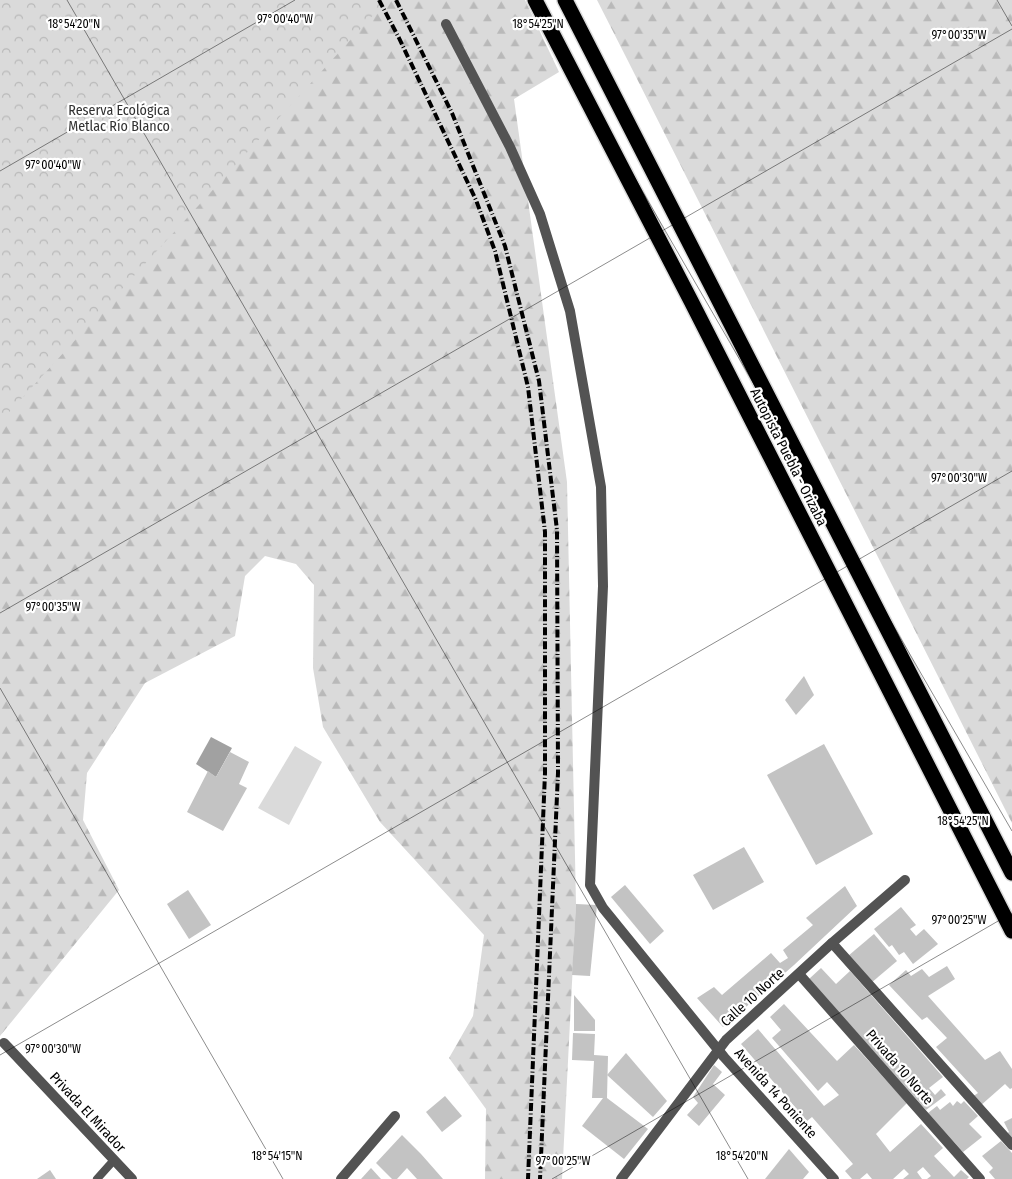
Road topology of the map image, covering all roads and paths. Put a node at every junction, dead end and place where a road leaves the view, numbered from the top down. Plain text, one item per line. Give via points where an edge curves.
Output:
1 (535, 0) edge
2 (565, 0) edge
3 (446, 24) dead end
4 (1012, 873) edge
5 (905, 880) dead end
6 (1012, 931) edge
7 (832, 943) junction
8 (799, 974) junction
9 (4, 1043) dead end
10 (719, 1050) junction
11 (395, 1116) dead end
12 (1012, 1145) edge
13 (114, 1160) junction
14 (97, 1179) edge
15 (132, 1179) edge
16 (341, 1179) edge
17 (621, 1179) edge
18 (834, 1179) edge
19 (980, 1179) edge

1 - 6 highway, Autopista Puebla - Orizaba
2 - 4 highway, Autopista Puebla - Orizaba
3 - 10 street, Avenida 14 Poniente via 540,214 572,321 600,487 603,586 590,885 603,908
5 - 7 street, Calle 10 Norte
7 - 8 street, Calle 10 Norte
7 - 12 street
8 - 10 street, Calle 10 Norte
8 - 19 street, Privada 10 Norte
9 - 13 street, Privada El Mirador
10 - 17 street, Calle 10 Norte
10 - 18 street, Avenida 14 Poniente
11 - 16 street
13 - 14 lane
13 - 15 street, Privada El Mirador

